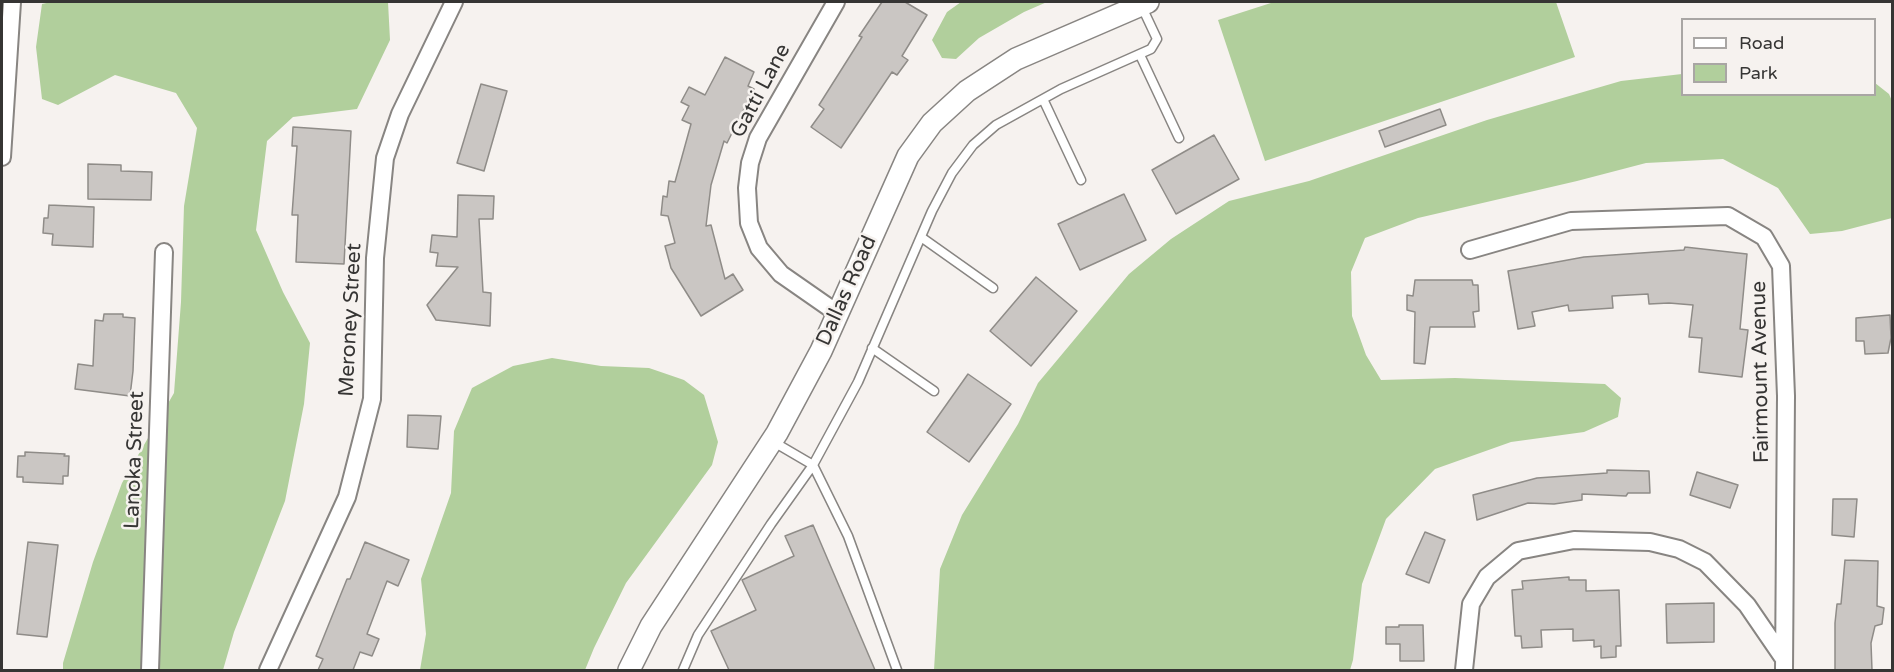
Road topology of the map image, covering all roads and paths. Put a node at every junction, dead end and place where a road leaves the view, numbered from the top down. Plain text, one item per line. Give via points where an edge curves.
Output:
1 (12, 2) edge
2 (454, 2) edge
3 (836, 2) edge
4 (1144, 3) edge
5 (6, 22) edge
6 (1140, 55) junction
7 (1043, 99) junction
8 (1179, 138) dead end
9 (2, 157) edge
10 (1081, 180) dead end
11 (921, 237) junction
12 (1470, 250) dead end
13 (165, 252) dead end
14 (993, 288) dead end
15 (837, 313) junction
16 (872, 348) junction
17 (934, 391) dead end
18 (772, 440) junction
19 (813, 465) junction
20 (1784, 665) edge
21 (150, 670) edge
22 (268, 670) edge
23 (629, 670) edge
24 (683, 670) edge
25 (897, 670) edge
26 (1464, 670) edge

1 - 5 street
2 - 22 street, Meroney Street via 400,114 386,158 375,258 372,399 350,486
3 - 15 street, Gatti Lane via 758,138 747,188 749,223 759,248 781,274
4 - 6 lane via 1157,39 1152,50
4 - 15 street, Dallas Road via 1016,59 967,91 932,123 908,156
5 - 9 street
6 - 7 lane
6 - 8 lane
7 - 10 lane
7 - 11 lane via 996,125 973,145 952,173
11 - 14 lane
11 - 16 lane
12 - 20 street, Fairmount Avenue via 1571,221 1728,216 1764,237 1781,266 1786,396
13 - 21 street, Lanoka Street
15 - 18 street, Dallas Road via 821,351
16 - 17 lane
16 - 19 lane
18 - 19 lane
18 - 23 street, Dallas Road via 651,626
19 - 24 lane via 698,635
19 - 25 lane via 848,536
20 - 26 street via 1747,605 1705,562 1650,542 1574,540 1518,551 1487,576 1471,604

